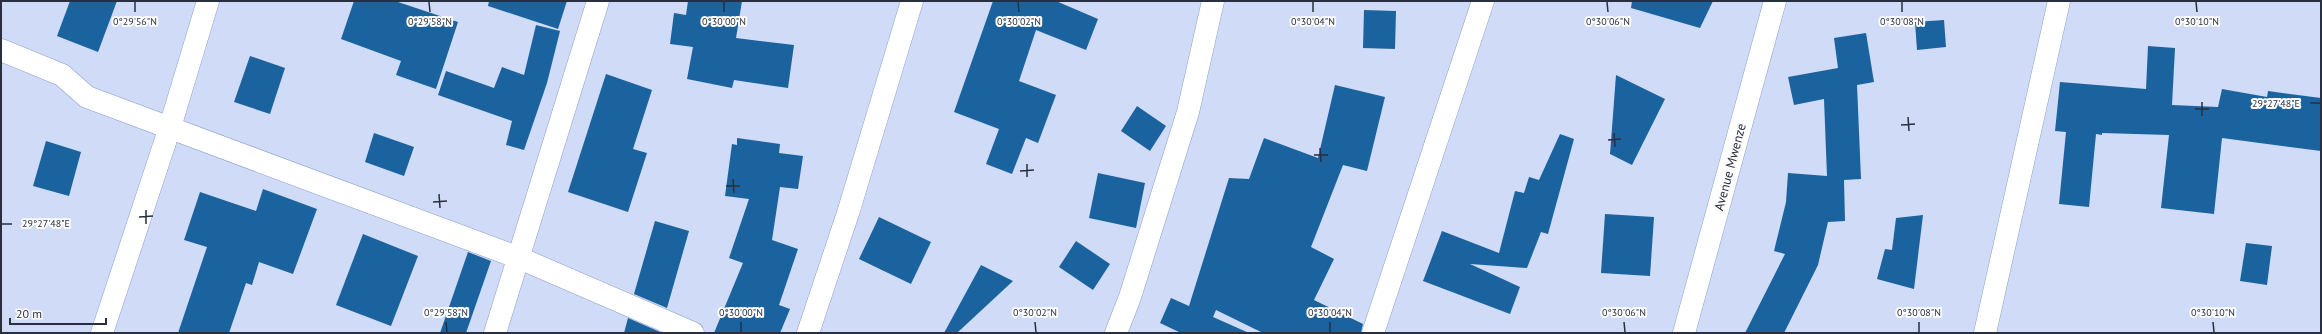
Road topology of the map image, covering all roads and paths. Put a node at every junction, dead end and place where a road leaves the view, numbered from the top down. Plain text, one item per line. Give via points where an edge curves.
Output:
1 (208, 1) edge
2 (598, 1) edge
3 (912, 1) edge
4 (1212, 1) edge
5 (1483, 1) edge
6 (1775, 1) edge
7 (2059, 1) edge
8 (1, 50) edge
9 (170, 127) junction
10 (517, 257) junction
11 (102, 333) edge
12 (495, 333) edge
13 (693, 333) edge
14 (808, 333) edge
15 (1116, 333) edge
16 (1373, 333) edge
17 (1684, 333) edge
18 (1985, 333) edge

1 - 9 street
2 - 10 street
3 - 14 street via 849,210
4 - 15 street via 1188,112 1130,297
5 - 16 street
6 - 17 street, Avenue Mwenze
7 - 18 street
8 - 9 street via 62,75 87,97
9 - 10 street
9 - 11 street
10 - 12 street
10 - 13 street

